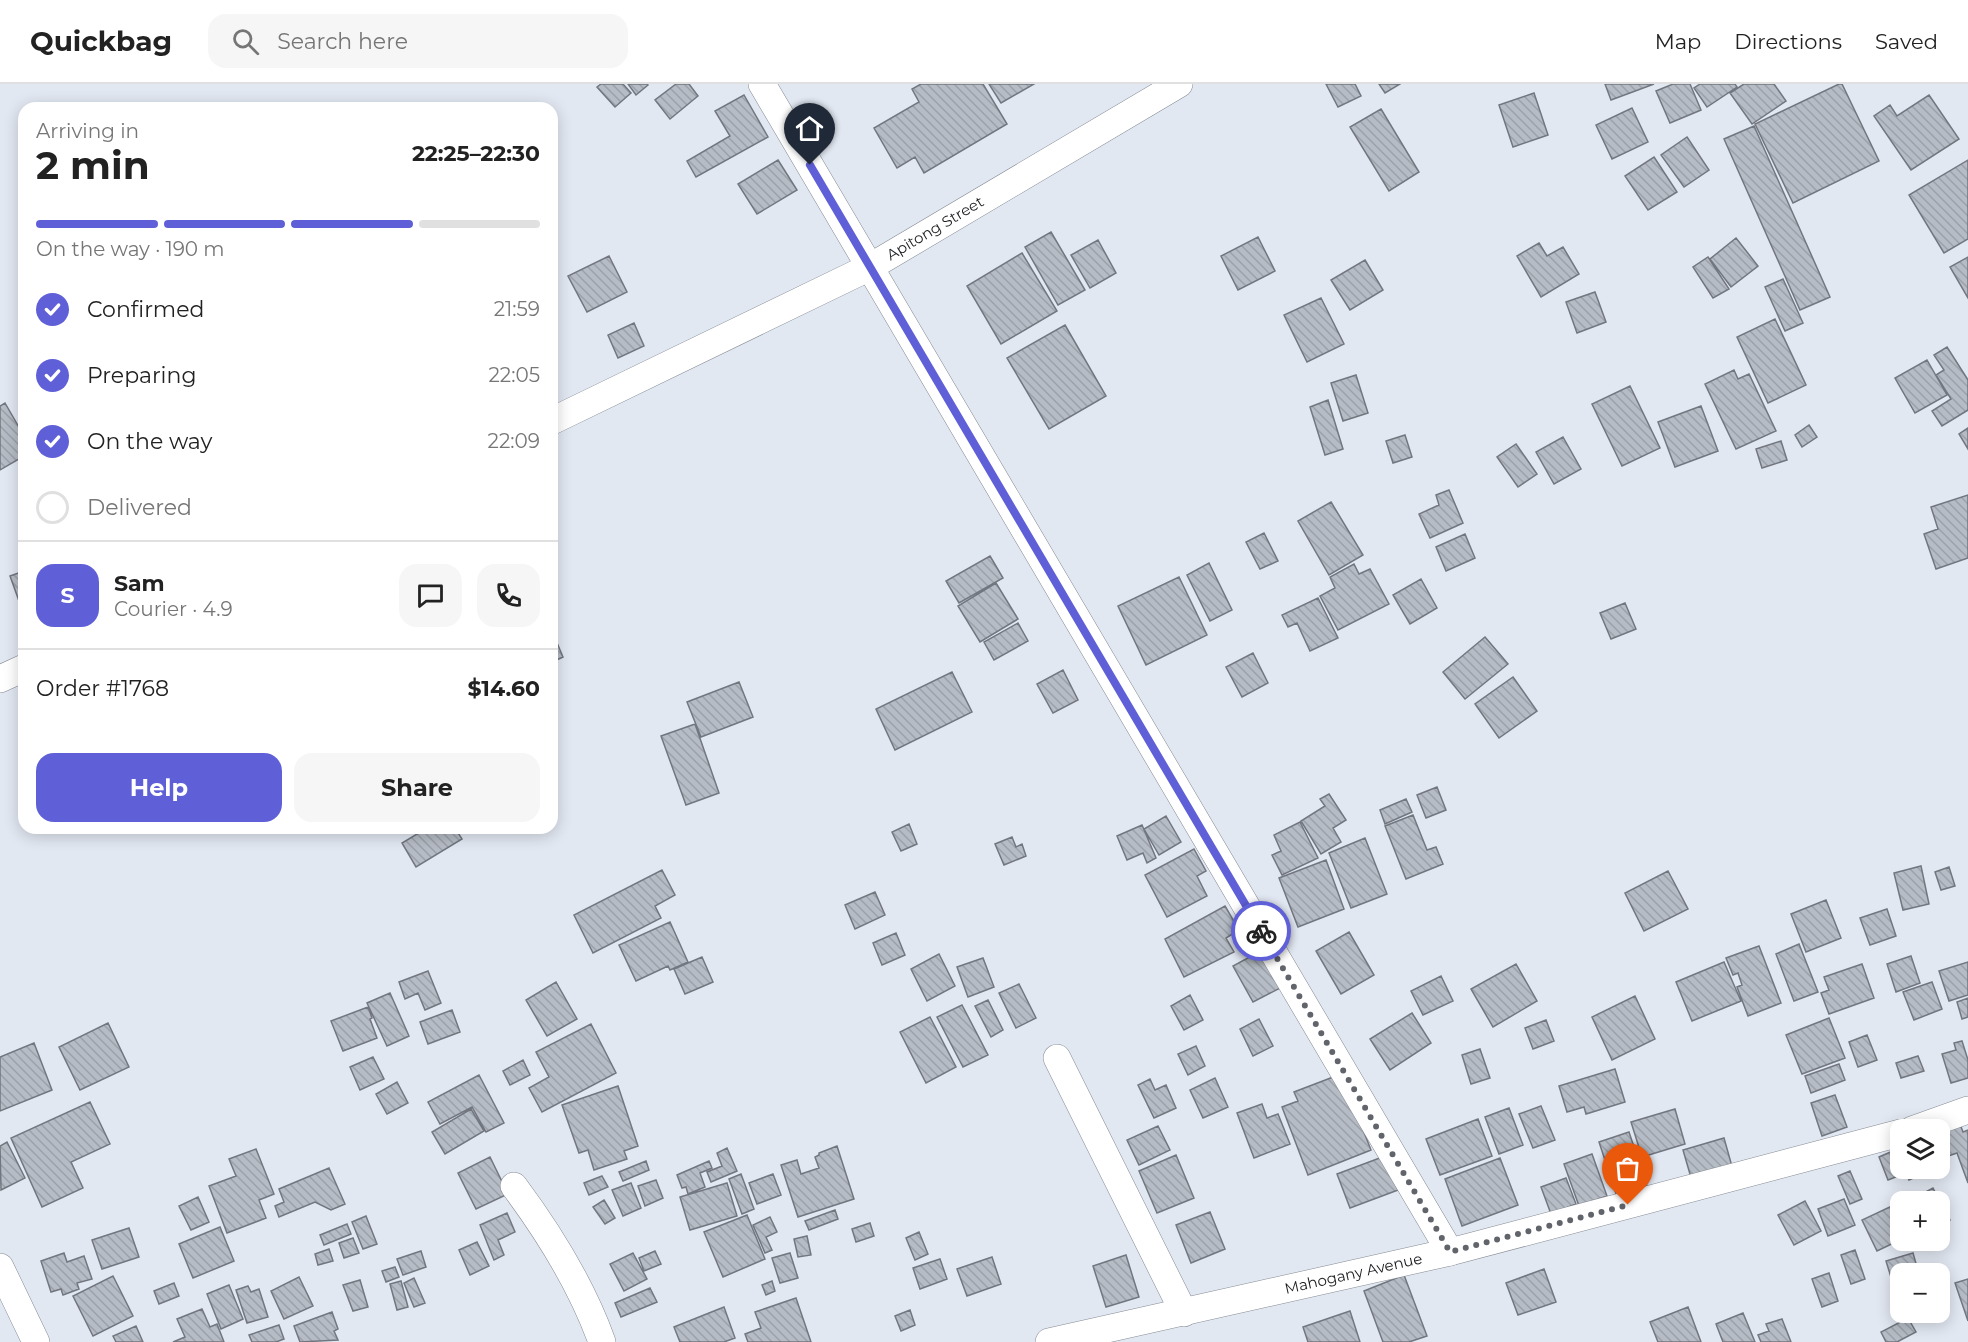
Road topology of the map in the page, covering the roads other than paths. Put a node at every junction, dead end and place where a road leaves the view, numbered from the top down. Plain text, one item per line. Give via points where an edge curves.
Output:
1 (762, 84) edge
2 (1179, 84) edge
3 (870, 267) junction
4 (558, 417) edge
5 (18, 671) edge
6 (0, 679) edge
7 (1057, 1058) dead end
8 (1968, 1110) edge
9 (1943, 1119) edge
10 (1890, 1136) edge
11 (514, 1186) dead end
12 (1450, 1252) junction
13 (0, 1268) edge
14 (1184, 1313) junction
15 (36, 1342) edge
16 (602, 1342) edge
17 (1049, 1342) edge

1 - 3 street
2 - 3 street, Apitong Street
3 - 4 street, Apitong Street
3 - 12 street
5 - 6 street
7 - 14 street
8 - 9 street
10 - 12 street, Mahogany Avenue
11 - 16 street via 540,1221
12 - 14 street, Mahogany Avenue
13 - 15 street
14 - 17 street, Mahogany Avenue

